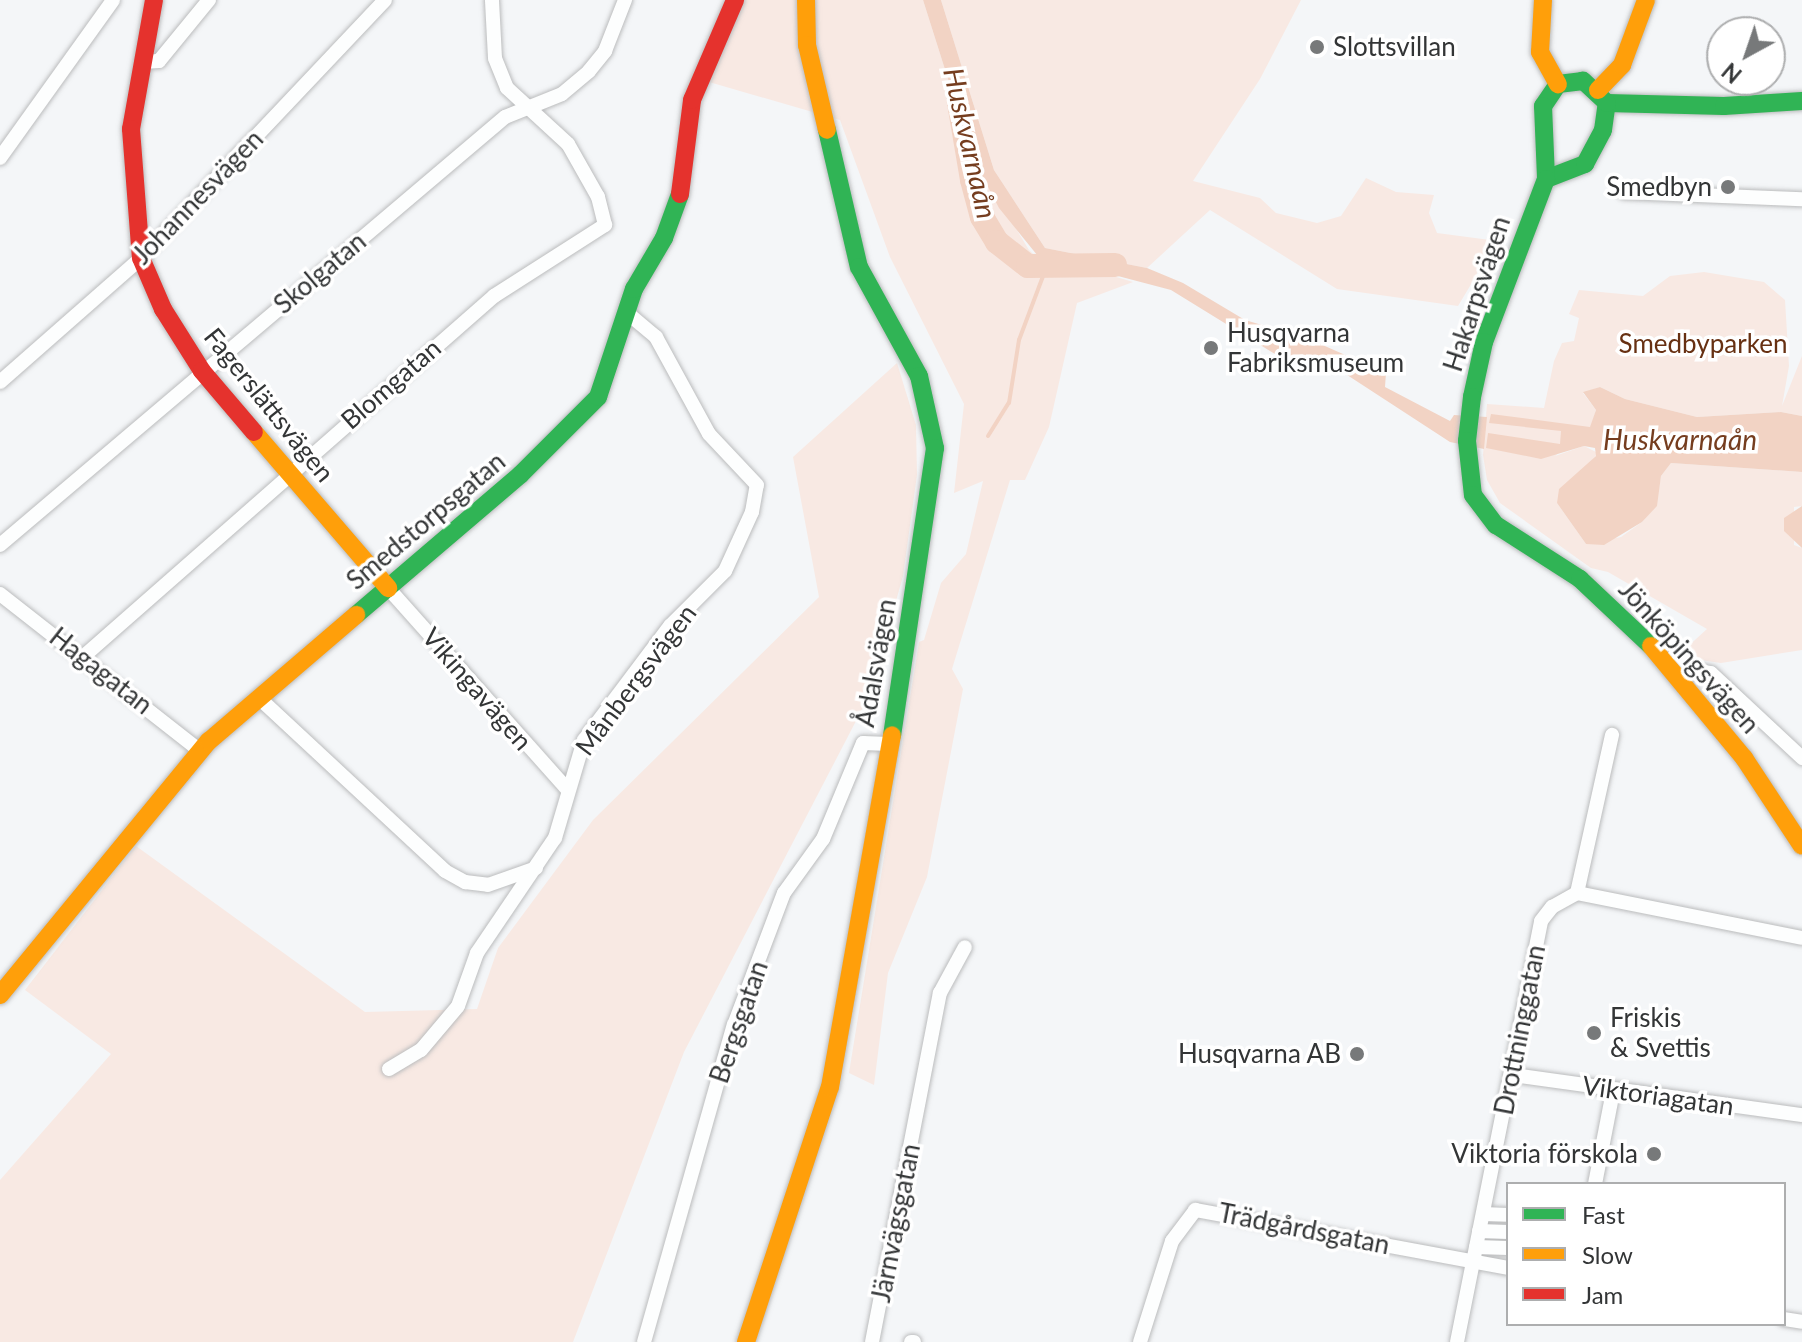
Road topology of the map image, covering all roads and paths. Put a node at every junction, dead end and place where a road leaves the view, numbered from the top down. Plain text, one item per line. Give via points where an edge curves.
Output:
1 (113, 0) edge
2 (154, 0) edge
3 (209, 0) edge
4 (385, 0) edge
5 (492, 0) edge
6 (625, 0) edge
7 (735, 0) edge
8 (806, 0) edge
9 (1543, 0) edge
10 (1646, 0) edge
11 (142, 62) junction
12 (1558, 84) junction
13 (1602, 96) junction
14 (1802, 101) edge
15 (531, 108) junction
16 (0, 158) edge
17 (1546, 179) junction
18 (1624, 192) dead end
19 (1802, 199) edge
20 (141, 258) junction
21 (625, 311) junction
22 (202, 371) junction
23 (0, 382) edge
24 (1468, 451) joint
25 (288, 472) junction
26 (0, 545) edge
27 (388, 588) junction
28 (0, 594) edge
29 (84, 656) junction
30 (1680, 680) junction
31 (258, 697) junction
32 (1612, 735) dead end
33 (889, 744) junction
34 (200, 751) junction
35 (1802, 758) edge
36 (567, 789) junction
37 (1802, 846) edge
38 (537, 867) junction
39 (1577, 893) junction
40 (1802, 938) edge
41 (965, 947) dead end
42 (0, 995) edge
43 (389, 1069) dead end
44 (1513, 1075) junction
45 (1613, 1091) junction
46 (1802, 1115) edge
47 (1595, 1182) edge
48 (1483, 1214) junction
49 (1506, 1215) edge
50 (1479, 1231) junction
51 (1506, 1232) edge
52 (1506, 1248) edge
53 (1474, 1254) junction
54 (1506, 1267) edge
55 (644, 1342) edge
56 (746, 1342) edge
57 (872, 1342) edge
58 (1140, 1342) edge
59 (1457, 1342) edge

1 - 16 street
2 - 11 street, Fagerslättsvägen
3 - 11 street via 159,61
4 - 20 street, Johannesvägen
5 - 15 street via 495,58 507,88
6 - 15 street, Skolgatan via 605,51 589,71 562,94
7 - 21 street, Smedstorpsgatan via 692,100 684,183 664,238
8 - 33 street, Ådalsvägen via 807,45 859,267 919,376 934,439
9 - 12 street via 1540,52
10 - 13 street via 1622,65
11 - 20 street, Fagerslättsvägen via 131,129
12 - 13 street via 1575,79
12 - 17 street, Hakarpsvägen via 1543,106
13 - 14 street via 1724,106
13 - 17 street via 1603,130 1585,164
15 - 22 street, Skolgatan via 505,117
15 - 25 street, Blomgatan via 568,144 598,197 605,225 494,296
17 - 24 street, Hakarpsvägen via 1484,342
18 - 19 street
20 - 22 street, Fagerslättsvägen via 163,309
20 - 23 street, Johannesvägen
21 - 27 street, Smedstorpsgatan via 598,397 581,419
21 - 36 street, Månbergsvägen via 656,337 709,434 757,485 752,512 725,571 670,626 584,740
22 - 25 street, Fagerslättsvägen
22 - 26 street, Skolgatan
24 - 30 street, Jönköpingsvägen via 1473,495 1487,516 1604,598
25 - 27 street, Fagerslättsvägen
25 - 29 street, Blomgatan
27 - 31 street, Smedstorpsgatan
27 - 36 street, Vikingavägen
28 - 29 street, Hagagatan
29 - 34 street, Hagagatan
30 - 35 street via 1695,670 1711,673
30 - 37 street, Jönköpingsvägen via 1769,790
31 - 34 street, Smedstorpsgatan
31 - 38 street via 455,877 488,885
32 - 39 street
33 - 55 street, Bergsgatan via 863,743 823,839 784,893 734,1025
33 - 56 street, Ådalsvägen via 830,1087
34 - 42 street, Smedstorpsgatan
36 - 38 street, Månbergsvägen via 555,838
38 - 43 street, Månbergsvägen via 477,953 458,1006 421,1050
39 - 40 street
39 - 44 street, Drottninggatan via 1552,907 1541,921
41 - 57 street, Järnvägsgatan via 940,993
44 - 45 street, Viktoriagatan
44 - 48 street, Drottninggatan
45 - 46 street, Viktoriagatan
45 - 47 street
48 - 49 street
48 - 50 street, Drottninggatan
50 - 51 street
50 - 53 street, Drottninggatan
52 - 53 street
53 - 54 street, Trädgårdsgatan
53 - 58 street, Trädgårdsgatan via 1195,1210 1172,1241
53 - 59 street, Drottninggatan

